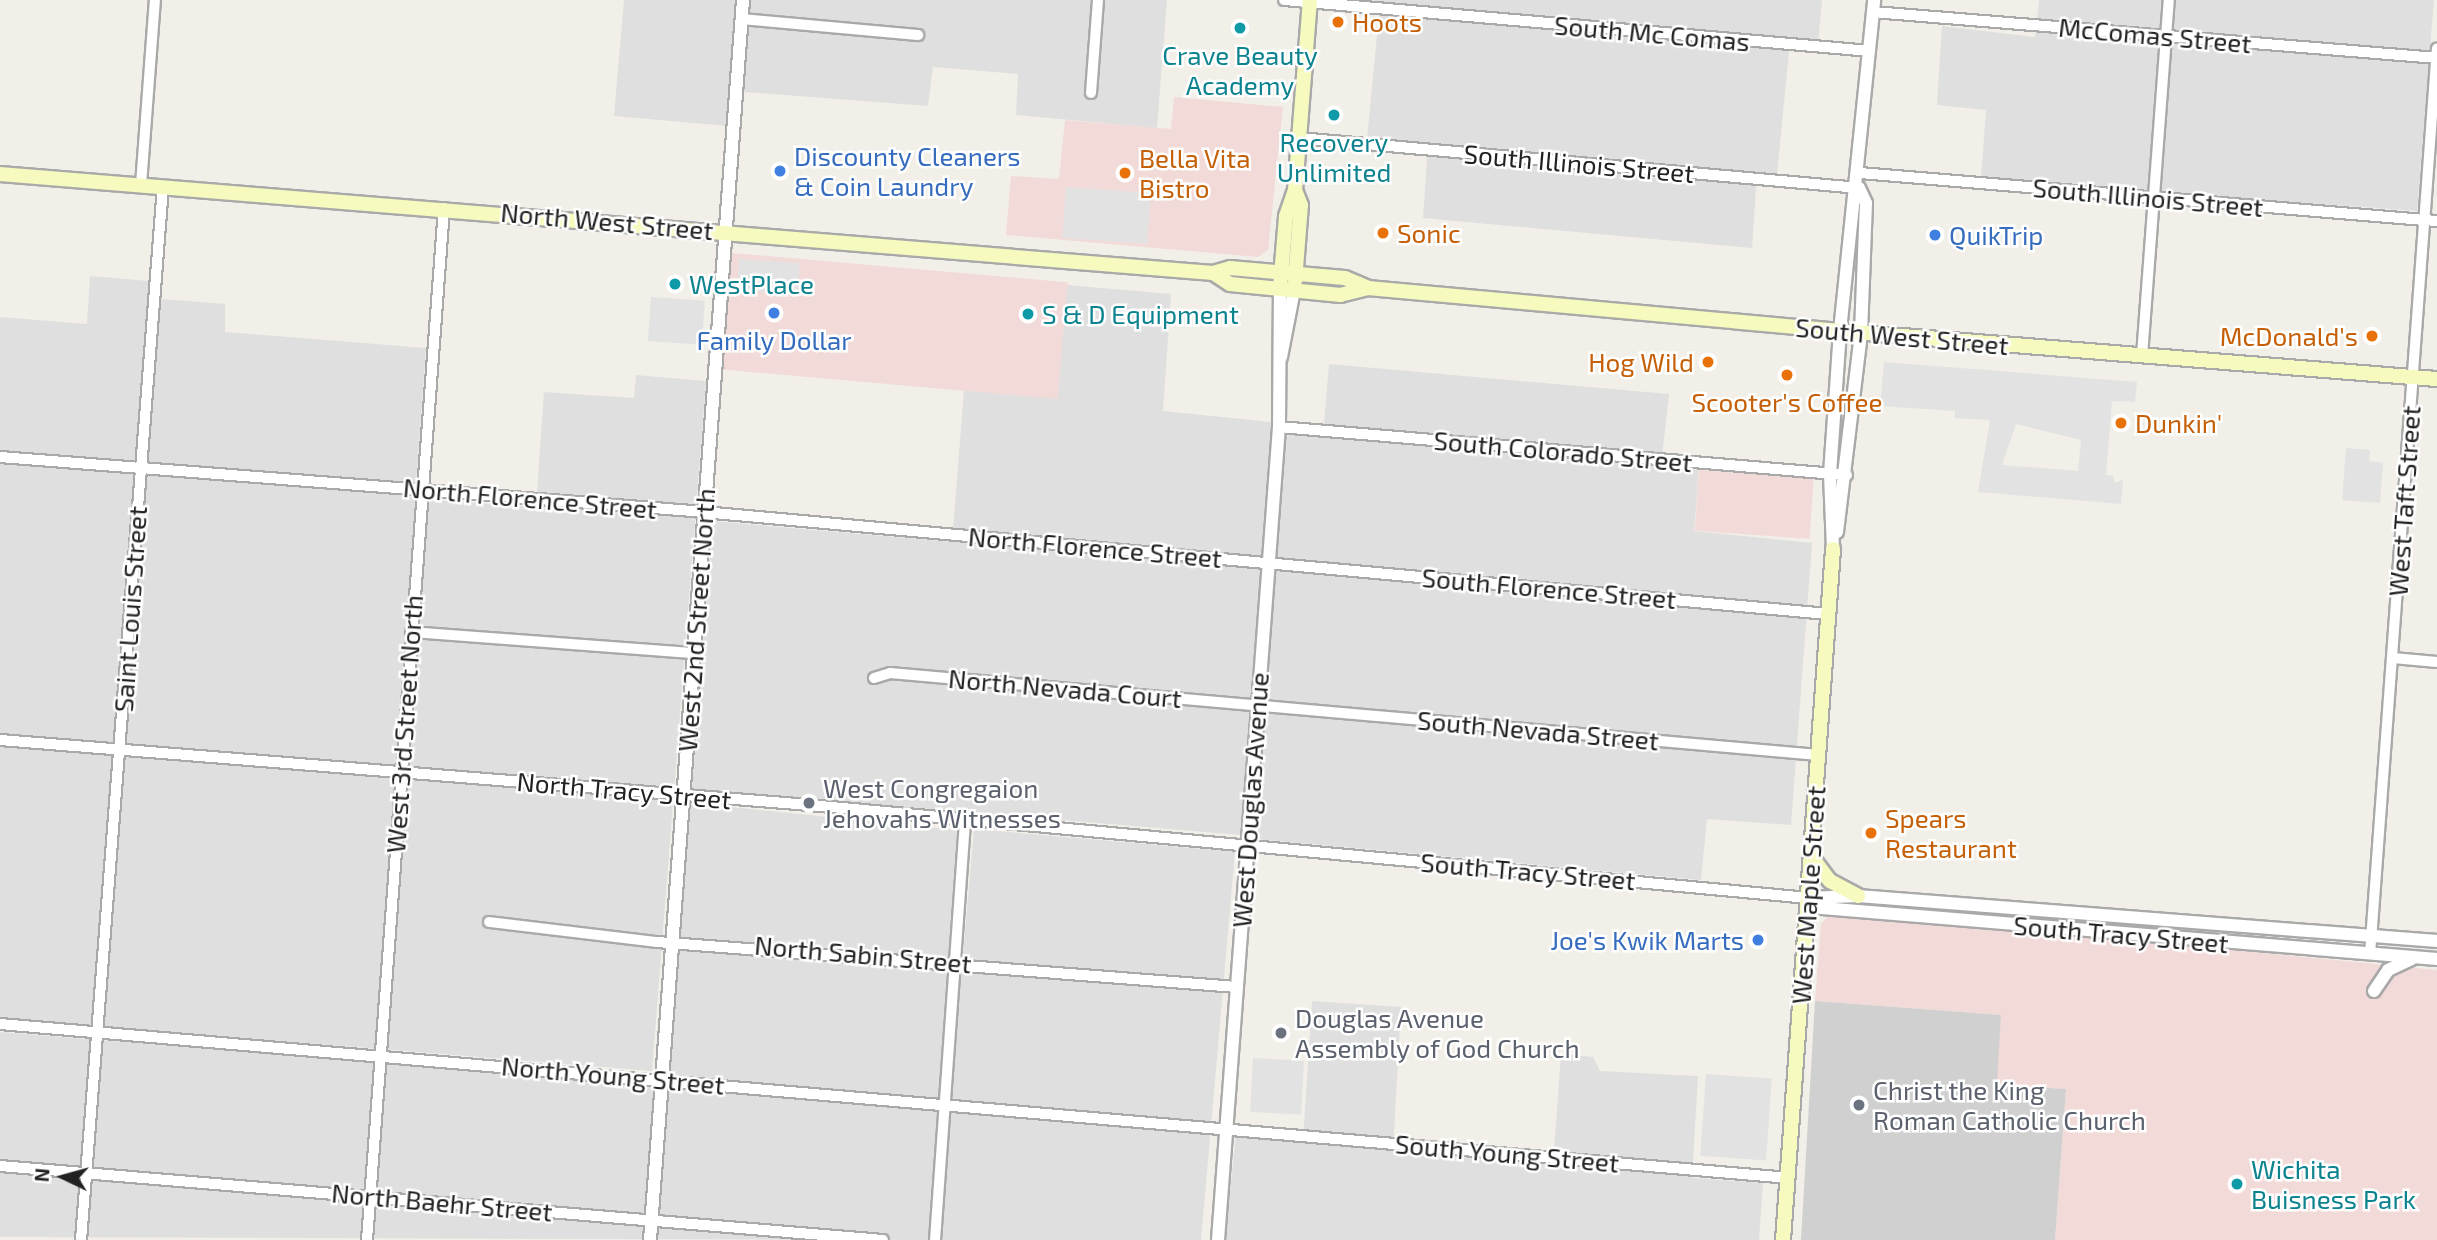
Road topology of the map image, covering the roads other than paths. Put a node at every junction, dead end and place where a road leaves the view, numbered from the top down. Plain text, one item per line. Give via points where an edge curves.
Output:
1 (155, 0) edge
2 (743, 0) edge
3 (1098, 0) edge
4 (1284, 0) edge
5 (2169, 0) edge
6 (1310, 1) edge
7 (1873, 6) edge
8 (741, 19) junction
9 (918, 35) dead end
10 (2166, 37) junction
11 (2437, 48) edge
12 (1870, 51) junction
13 (2437, 58) edge
14 (1091, 93) dead end
15 (1299, 138) junction
16 (1860, 173) junction
17 (0, 174) edge
18 (141, 185) junction
19 (163, 186) junction
20 (1859, 188) junction
21 (2154, 197) junction
22 (444, 208) junction
23 (2424, 219) junction
24 (2437, 220) edge
25 (725, 230) junction
26 (1213, 273) junction
27 (1288, 273) junction
28 (1368, 288) junction
29 (1287, 289) junction
30 (1840, 331) junction
31 (1861, 333) junction
32 (2143, 356) junction
33 (2413, 377) junction
34 (2437, 379) edge
35 (1835, 403) junction
36 (1854, 405) junction
37 (1279, 427) junction
38 (0, 457) edge
39 (141, 468) junction
40 (1830, 474) junction
41 (1847, 475) junction
42 (422, 489) junction
43 (704, 513) junction
44 (1833, 549) junction
45 (1269, 562) junction
46 (1829, 614) junction
47 (411, 632) junction
48 (694, 653) junction
49 (2393, 658) junction
50 (2437, 662) edge
51 (874, 678) dead end
52 (1257, 705) junction
53 (0, 740) edge
54 (119, 749) junction
55 (1818, 755) junction
56 (401, 771) junction
57 (683, 795) junction
58 (965, 820) junction
59 (1247, 845) junction
60 (1811, 856) junction
61 (1858, 896) junction
62 (1808, 898) junction
63 (489, 922) dead end
64 (2371, 936) junction
65 (672, 941) junction
66 (2437, 941) edge
67 (2370, 954) junction
68 (2416, 957) junction
69 (2437, 959) edge
70 (955, 961) junction
71 (1237, 986) junction
72 (2374, 991) dead end
73 (0, 1024) edge
74 (97, 1032) junction
75 (380, 1055) junction
76 (661, 1079) junction
77 (945, 1103) junction
78 (1226, 1128) junction
79 (0, 1166) edge
80 (87, 1173) junction
81 (1788, 1178) junction
82 (370, 1196) junction
83 (651, 1219) junction
84 (82, 1240) edge
85 (367, 1240) edge
86 (650, 1240) edge
87 (883, 1240) edge
88 (935, 1240) edge
89 (1218, 1240) edge
90 (1783, 1240) edge

1 - 18 street
2 - 8 street, West 2nd Street North
3 - 14 street
4 - 6 street, South Mc Comas
5 - 10 street
6 - 12 street, South Mc Comas
6 - 15 main road, West Douglas Avenue
7 - 10 street, McComas Street
7 - 12 street, West Maple Street
8 - 9 street
8 - 25 street, West 2nd Street North
10 - 13 street, McComas Street
10 - 21 street
11 - 13 street, West Taft Street
12 - 16 street, West Maple Street
13 - 23 street, West Taft Street
15 - 20 street, South Illinois Street
15 - 27 main road, West Douglas Avenue via 1295,190 1286,216
16 - 20 street, West Maple Street
16 - 21 street, South Illinois Street
17 - 18 main road, North West Street
18 - 19 main road, North West Street
19 - 22 main road, North West Street
19 - 39 street, Saint Louis Street
20 - 30 street, West Maple Street via 1851,200
20 - 31 street, West Maple Street via 1866,203
21 - 23 street, South Illinois Street
21 - 32 street
22 - 25 main road, North West Street
22 - 42 street, West 3rd Street North
23 - 24 street, South Illinois Street
23 - 33 street, West Taft Street
25 - 26 main road, North West Street
25 - 43 street, West 2nd Street North
26 - 27 main road, North West Street via 1230,268
26 - 29 main road, North West Street via 1230,284
27 - 28 main road, South West Street
27 - 29 main road, West Douglas Avenue
28 - 29 main road, South West Street via 1340,295
28 - 30 main road, South West Street
29 - 37 street, West Douglas Avenue via 1279,361
30 - 31 main road, South West Street
30 - 35 street, West Maple Street
31 - 32 main road, South West Street
31 - 36 street, West Maple Street
32 - 33 main road, South West Street
33 - 34 main road, South West Street
33 - 49 street, West Taft Street
35 - 36 street
35 - 40 street, West Maple Street
36 - 41 street, West Maple Street
37 - 40 street, South Colorado Street
37 - 45 street, West Douglas Avenue
38 - 39 street, North Florence Street
39 - 42 street, North Florence Street
39 - 54 street, Saint Louis Street
40 - 41 street, South Colorado Street
40 - 44 street, West Maple Street
41 - 44 street, West Maple Street
42 - 43 street, North Florence Street
42 - 47 street, West 3rd Street North
43 - 45 street, North Florence Street
43 - 48 street, West 2nd Street North
44 - 46 main road, West Maple Street
45 - 46 street, South Florence Street
45 - 52 street, West Douglas Avenue
46 - 55 main road, West Maple Street
47 - 48 street
47 - 56 street, West 3rd Street North
48 - 57 street, West 2nd Street North
49 - 50 street
49 - 64 street, West Taft Street
51 - 52 street, North Nevada Court via 890,673
52 - 55 street, South Nevada Street
52 - 59 street, West Douglas Avenue
53 - 54 street, North Tracy Street
54 - 56 street, North Tracy Street
54 - 74 street, Saint Louis Street
55 - 60 main road, West Maple Street
56 - 57 street, North Tracy Street
56 - 75 street, West 3rd Street North
57 - 58 street, North Tracy Street
57 - 65 street, West 2nd Street North
58 - 59 street, North Tracy Street
58 - 70 street
59 - 62 street, South Tracy Street
59 - 71 street, West Douglas Avenue
60 - 61 main road via 1836,886
60 - 62 main road, West Maple Street
61 - 62 street, South Tracy Street
61 - 64 street, South Tracy Street
62 - 67 street, South Tracy Street via 1822,908
62 - 81 main road, West Maple Street
63 - 65 street, North Sabin Street
64 - 66 street, South Tracy Street
64 - 67 street, West Taft Street
65 - 70 street, North Sabin Street
65 - 76 street, West 2nd Street North
67 - 68 street, South Tracy Street
68 - 69 street, South Tracy Street
68 - 72 street via 2388,970
70 - 71 street, North Sabin Street
70 - 77 street
71 - 78 street, West Douglas Avenue
73 - 74 street, North Young Street
74 - 75 street, North Young Street
74 - 80 street, Saint Louis Street
75 - 76 street, North Young Street
75 - 82 street, West 3rd Street North
76 - 77 street, North Young Street
76 - 83 street, West 2nd Street North
77 - 78 street, North Young Street
77 - 88 street
78 - 81 street, South Young Street
78 - 89 street, West Douglas Avenue
79 - 80 street, North Baehr Street
80 - 82 street, North Baehr Street
80 - 84 street, Saint Louis Street
81 - 90 main road, West Maple Street
82 - 83 street, North Baehr Street
82 - 85 street, West 3rd Street North
83 - 86 street, West 2nd Street North
83 - 87 street, North Baehr Street

